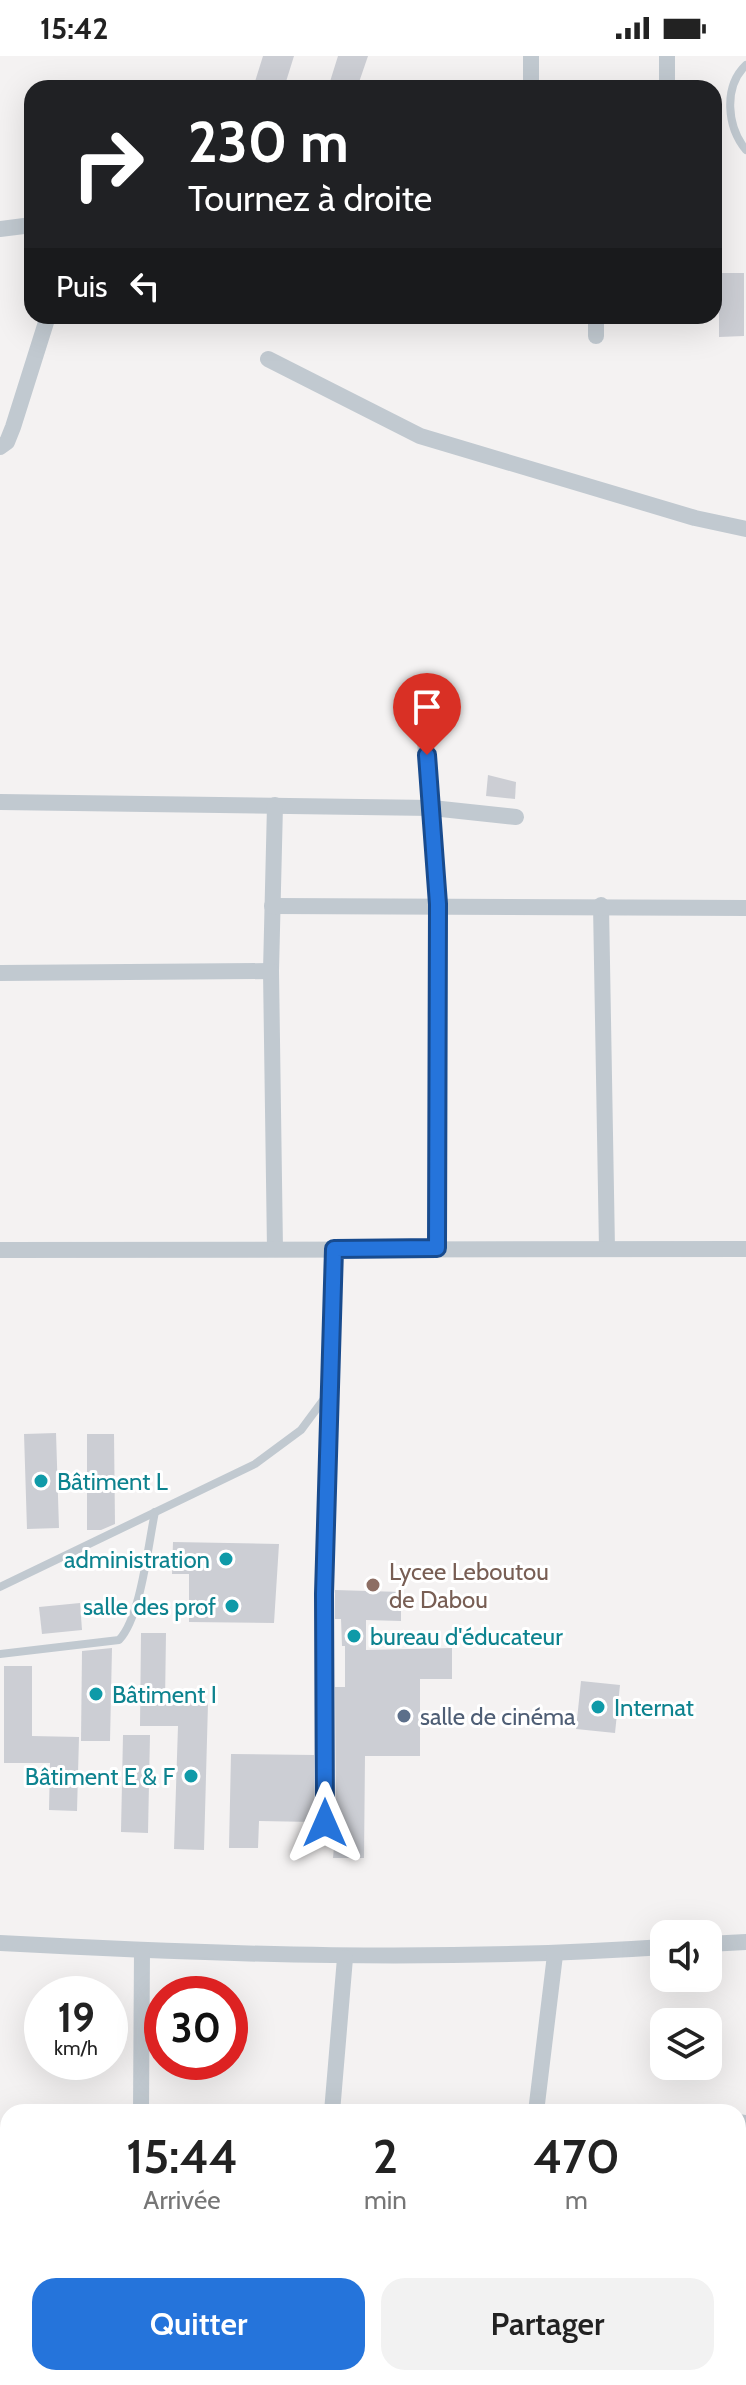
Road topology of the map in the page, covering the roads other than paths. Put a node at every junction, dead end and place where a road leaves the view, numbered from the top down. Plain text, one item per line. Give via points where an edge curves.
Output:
1 (531, 56) edge
2 (667, 56) edge
3 (746, 65) edge
4 (528, 80) edge
5 (667, 80) edge
6 (746, 150) edge
7 (24, 226) edge
8 (0, 229) edge
9 (45, 324) edge
10 (596, 324) edge
11 (596, 336) dead end
12 (268, 359) dead end
13 (0, 447) edge
14 (746, 529) edge
15 (422, 703) dead end
16 (0, 802) edge
17 (275, 805) junction
18 (432, 808) junction
19 (516, 817) dead end
20 (438, 904) junction
21 (601, 905) junction
22 (272, 906) junction
23 (746, 908) edge
24 (271, 971) junction
25 (0, 973) edge
26 (437, 1248) junction
27 (275, 1249) junction
28 (334, 1249) junction
29 (607, 1249) junction
30 (746, 1249) edge
31 (0, 1250) edge
32 (330, 1391) junction
33 (155, 1512) junction
34 (0, 1587) edge
35 (0, 1654) edge
36 (325, 1823) dead end
37 (746, 1942) edge
38 (0, 1943) edge
39 (722, 1943) edge
40 (650, 1948) edge
41 (142, 1951) junction
42 (555, 1955) junction
43 (345, 1958) junction
44 (141, 2104) edge
45 (333, 2104) edge
46 (537, 2104) edge

1 - 4 street
2 - 5 street
3 - 6 lane via 731,94 729,116
7 - 8 street
9 - 13 street via 13,427
10 - 11 street
12 - 14 street via 420,436
15 - 18 street
16 - 17 street
17 - 18 street
17 - 22 street
18 - 19 street
18 - 20 street
20 - 21 street
20 - 22 street
20 - 26 street
21 - 23 street
21 - 29 street
22 - 24 street
24 - 25 street
24 - 27 street
26 - 28 street
26 - 29 street
27 - 28 street
27 - 31 street
28 - 32 street
29 - 30 street
32 - 33 lane via 301,1430 255,1464
32 - 36 street
33 - 34 lane
33 - 35 lane via 133,1613 119,1640
37 - 39 street
38 - 41 street
40 - 42 street
41 - 43 street
41 - 44 street
42 - 43 street
42 - 46 street
43 - 45 street

